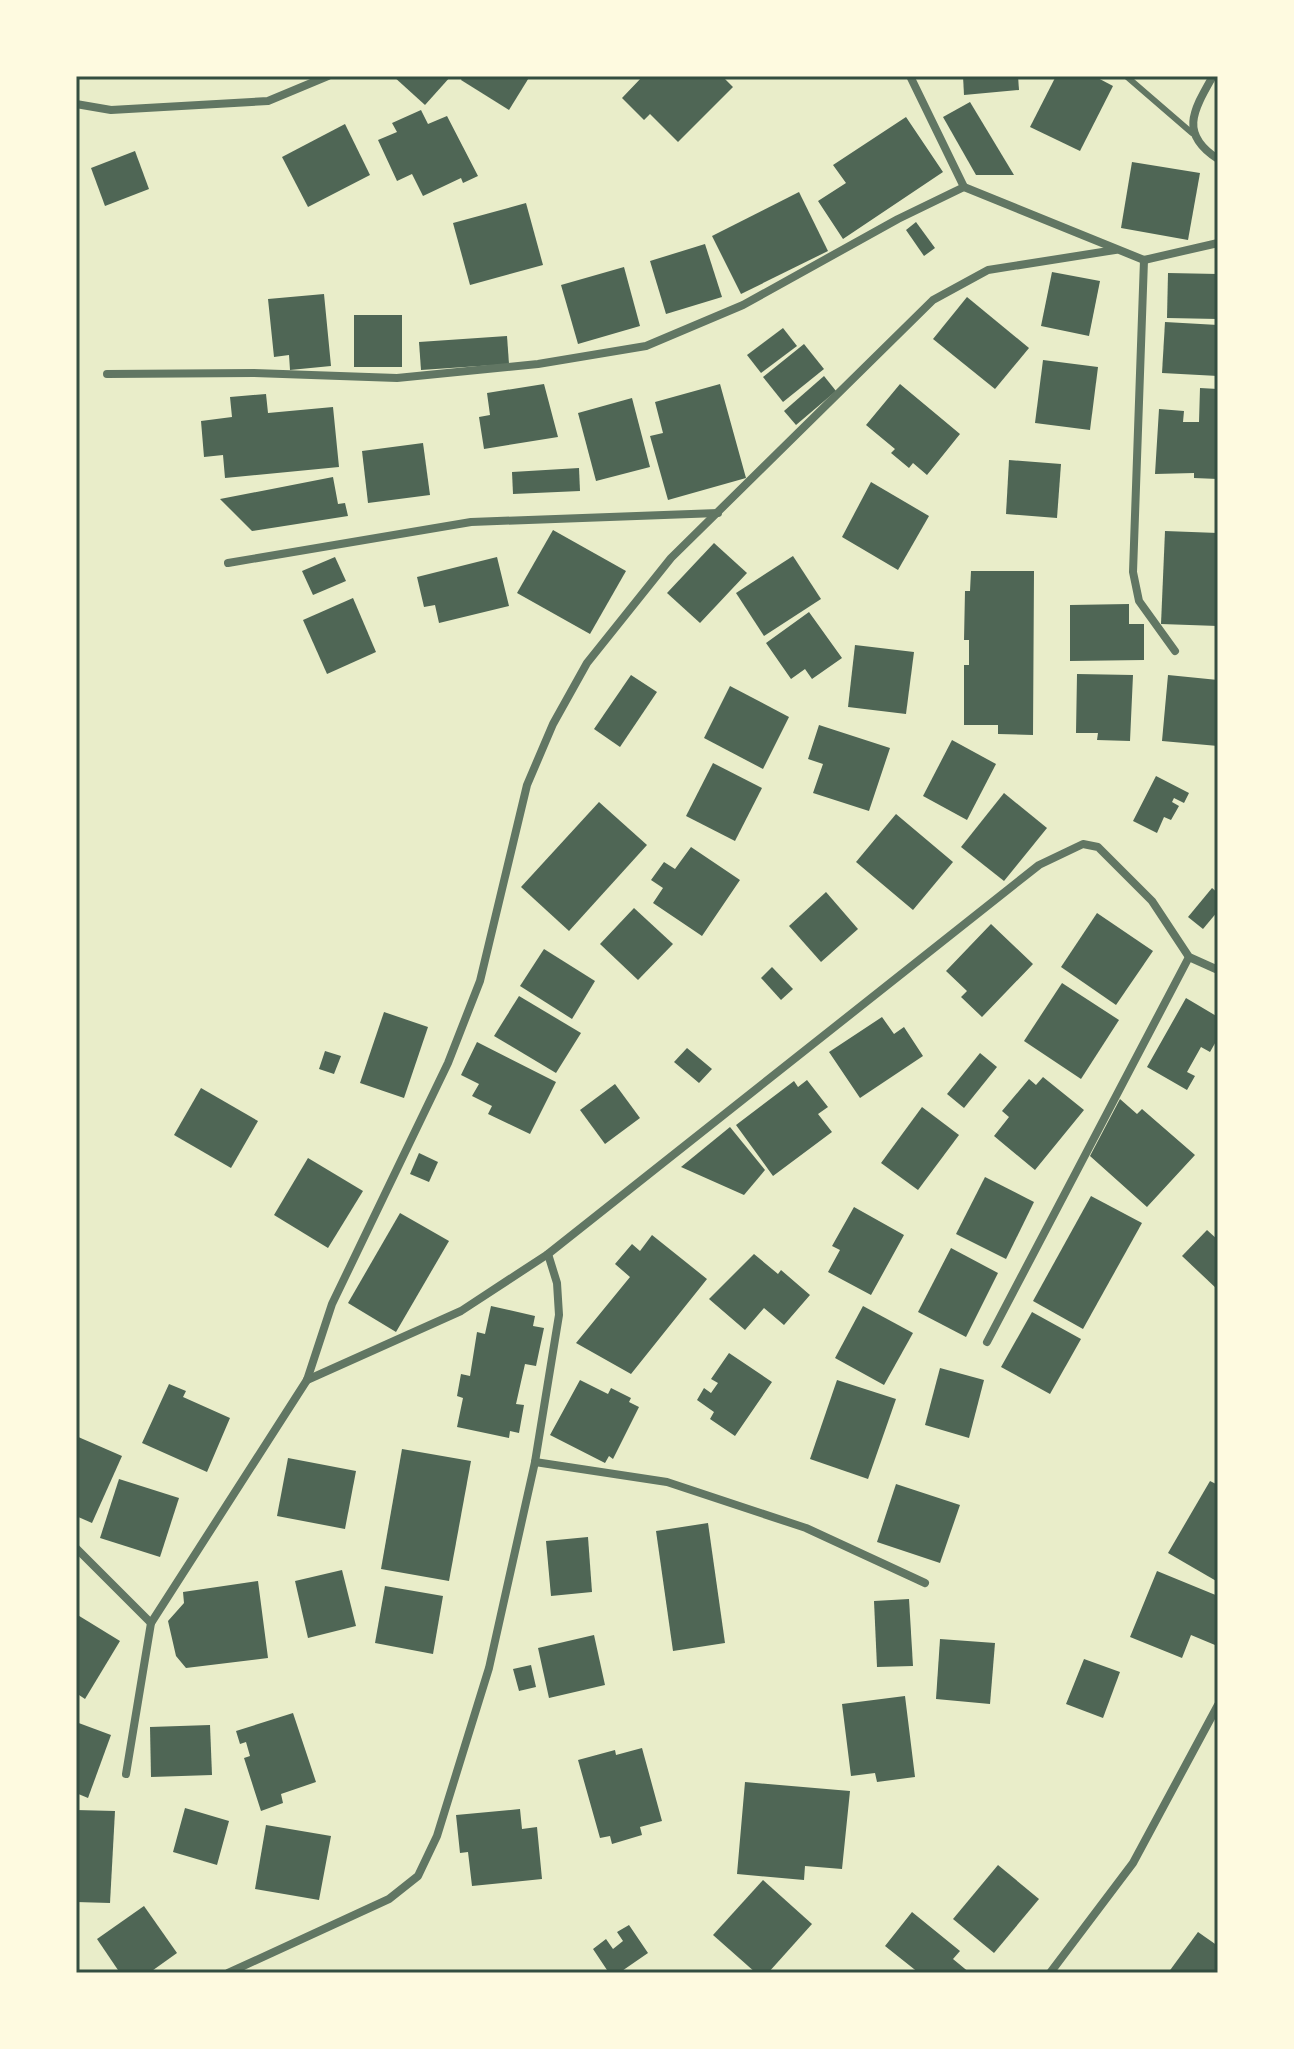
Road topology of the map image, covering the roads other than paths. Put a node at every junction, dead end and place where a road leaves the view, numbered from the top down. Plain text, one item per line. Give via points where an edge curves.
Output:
1 (328, 76) edge
2 (910, 76) edge
3 (1126, 76) edge
4 (1213, 76) edge
5 (76, 104) edge
6 (1192, 133) junction
7 (1218, 159) edge
8 (964, 187) junction
9 (1218, 243) edge
10 (1115, 250) junction
11 (1144, 260) junction
12 (107, 374) dead end
13 (718, 513) junction
14 (228, 563) dead end
15 (1175, 651) dead end
16 (1189, 957) junction
17 (1218, 970) edge
18 (548, 1254) junction
19 (987, 1342) dead end
20 (307, 1380) junction
21 (535, 1462) junction
22 (76, 1548) edge
23 (925, 1583) dead end
24 (151, 1623) junction
25 (1218, 1705) edge
26 (126, 1774) dead end
27 (228, 1973) edge
28 (1050, 1973) edge

1 - 5 street via 268,101 111,110
2 - 8 street
3 - 6 lane
4 - 6 street
6 - 7 street via 1200,148
8 - 10 street
8 - 12 street via 743,305 646,346 538,364 397,378
9 - 11 street
10 - 11 street
10 - 13 street via 988,270 933,300
11 - 15 street via 1133,572 1139,601
13 - 14 street via 471,522
13 - 20 street via 671,558 587,663 553,724 527,785 480,981 448,1063 332,1304
16 - 17 street
16 - 18 street via 1152,901 1098,847 1083,844 1039,865
16 - 19 street
18 - 20 street via 461,1311
18 - 21 street via 559,1315
20 - 24 street
21 - 23 street via 667,1482 806,1528
21 - 27 street via 489,1668 437,1836 418,1876 389,1899
22 - 24 street
24 - 26 street
25 - 28 street via 1133,1863

